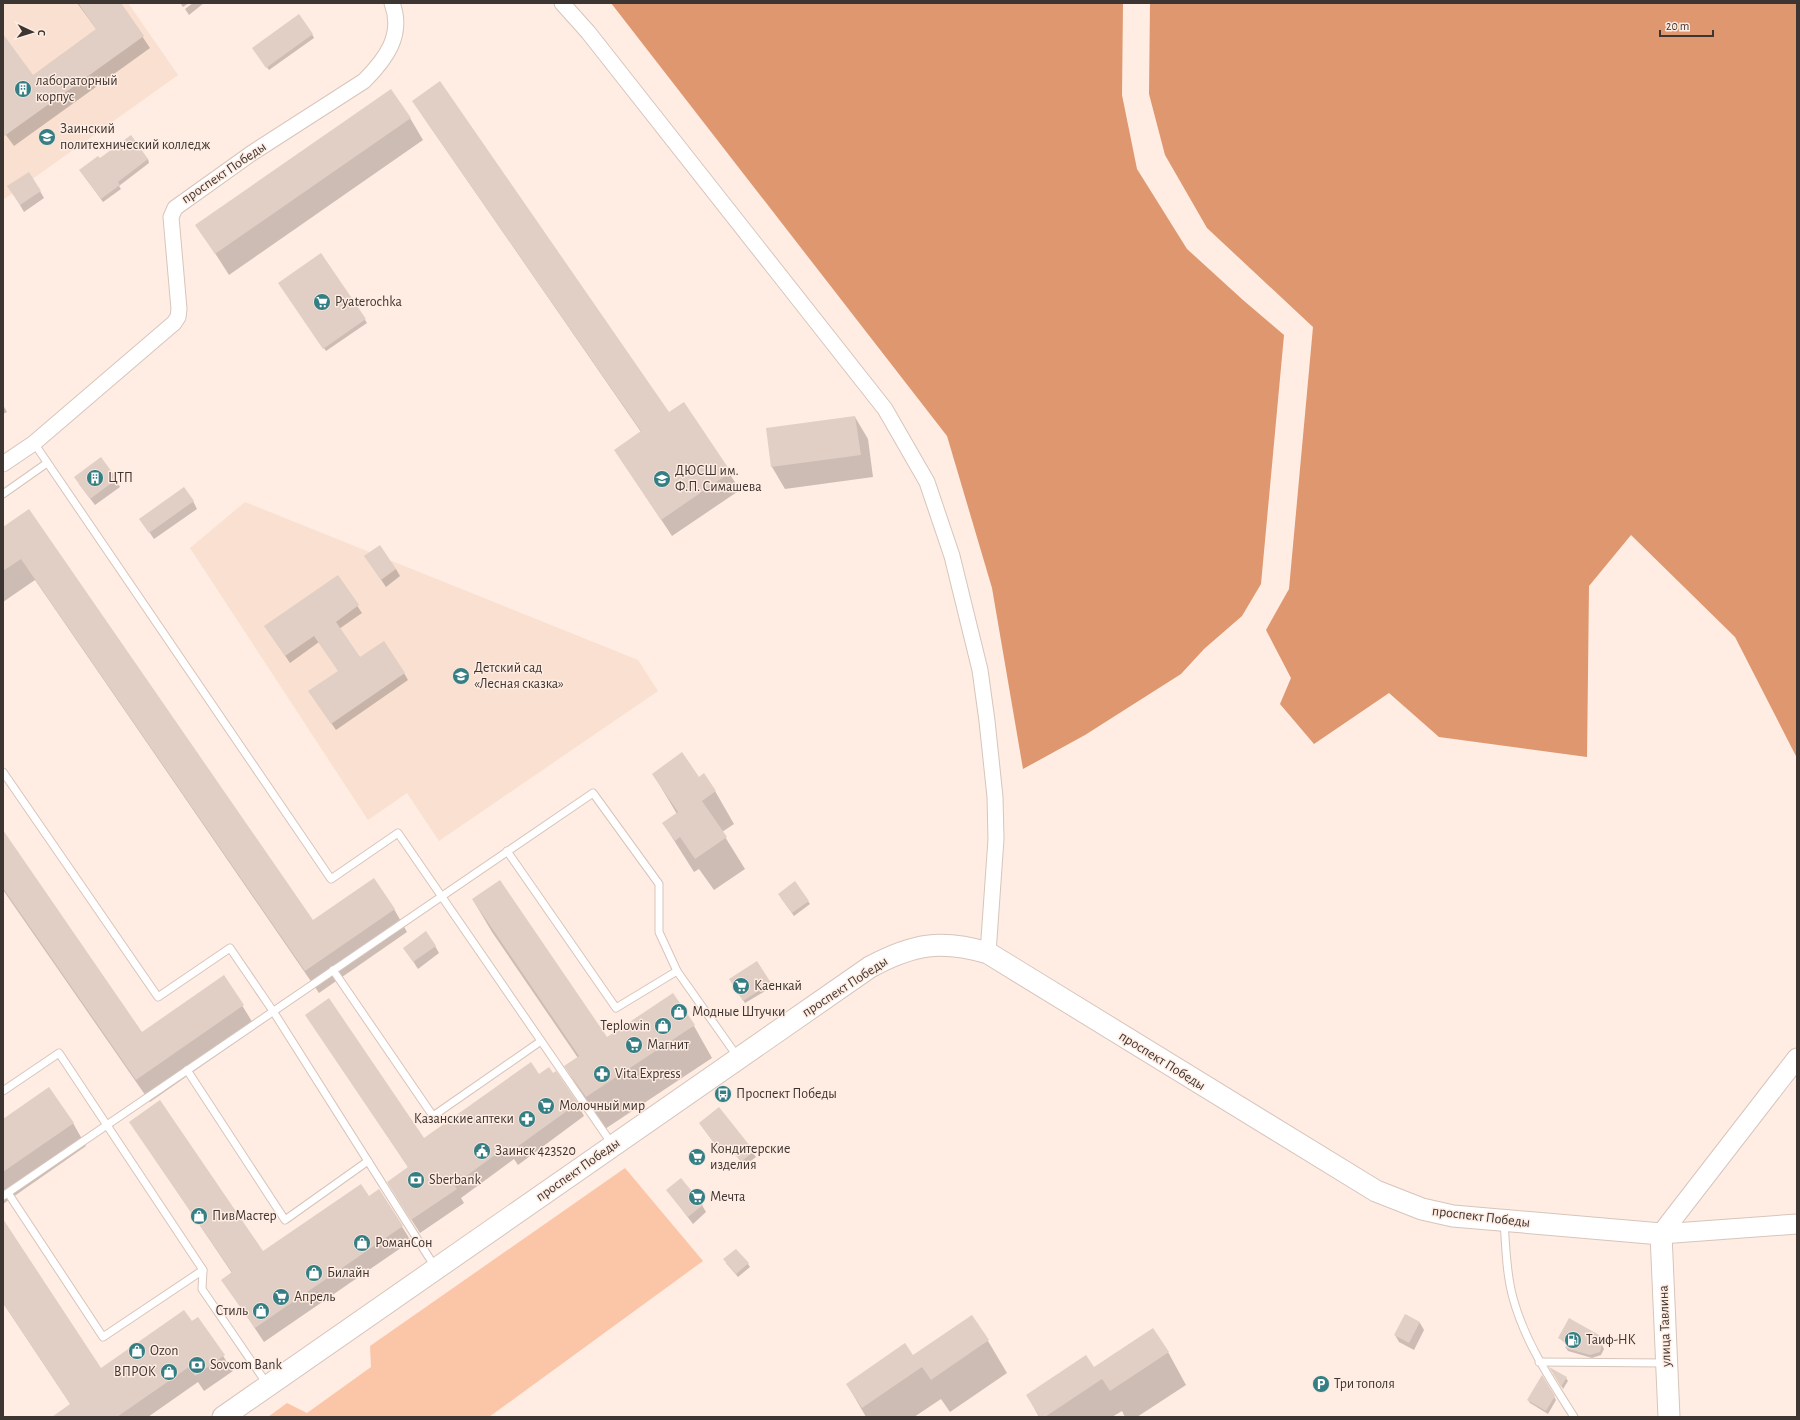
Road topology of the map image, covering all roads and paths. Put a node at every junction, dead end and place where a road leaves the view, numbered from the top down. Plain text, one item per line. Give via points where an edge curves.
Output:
1 (392, 3) edge
2 (562, 3) edge
3 (34, 443) junction
4 (48, 463) junction
5 (3, 464) edge
6 (3, 494) edge
7 (3, 772) edge
8 (507, 851) junction
9 (441, 896) junction
10 (988, 953) junction
11 (333, 970) junction
12 (677, 971) junction
13 (273, 1011) junction
14 (541, 1041) junction
15 (1797, 1058) edge
16 (739, 1059) junction
17 (187, 1070) junction
18 (3, 1091) edge
19 (108, 1124) junction
20 (614, 1146) junction
21 (368, 1161) junction
22 (6, 1194) edge
23 (1504, 1222) junction
24 (1797, 1224) edge
25 (1661, 1234) junction
26 (436, 1269) junction
27 (203, 1270) junction
28 (1539, 1362) junction
29 (1666, 1363) junction
30 (268, 1386) junction
31 (223, 1417) edge
32 (1574, 1417) edge
33 (1669, 1417) edge

1 - 3 street, проспект Победы via 396,22 394,42 378,67 364,80 252,153 175,208 171,217 178,317
2 - 10 street via 588,32 885,410 927,482 952,556 980,670 987,721 995,797 996,839
3 - 4 lane
3 - 5 street, проспект Победы
4 - 6 lane
4 - 9 lane via 332,879 398,833
7 - 13 lane via 158,997 230,948
8 - 9 lane
8 - 12 lane via 616,1008
8 - 12 lane via 593,793 659,884 659,932
9 - 11 lane
9 - 14 lane
10 - 16 main road, проспект Победы via 965,946 941,945 916,947 893,955 870,967
10 - 23 main road, проспект Победы via 1376,1191 1422,1209 1453,1216
11 - 13 lane
11 - 14 lane via 433,1116
12 - 16 lane
13 - 17 lane
13 - 21 lane
14 - 20 lane
15 - 25 street
16 - 20 main road, проспект Победы
17 - 19 lane
17 - 21 lane via 285,1220
18 - 19 lane via 59,1053
19 - 22 lane
19 - 27 lane
20 - 26 main road, проспект Победы
21 - 26 lane
22 - 27 lane via 103,1338
23 - 25 main road, проспект Победы
23 - 28 lane via 1513,1297
24 - 25 street
25 - 29 main road, улица Тавлина
26 - 30 main road, проспект Победы
27 - 30 lane via 202,1289
28 - 29 lane
28 - 32 lane
29 - 33 main road, улица Тавлина
30 - 31 main road, проспект Победы

